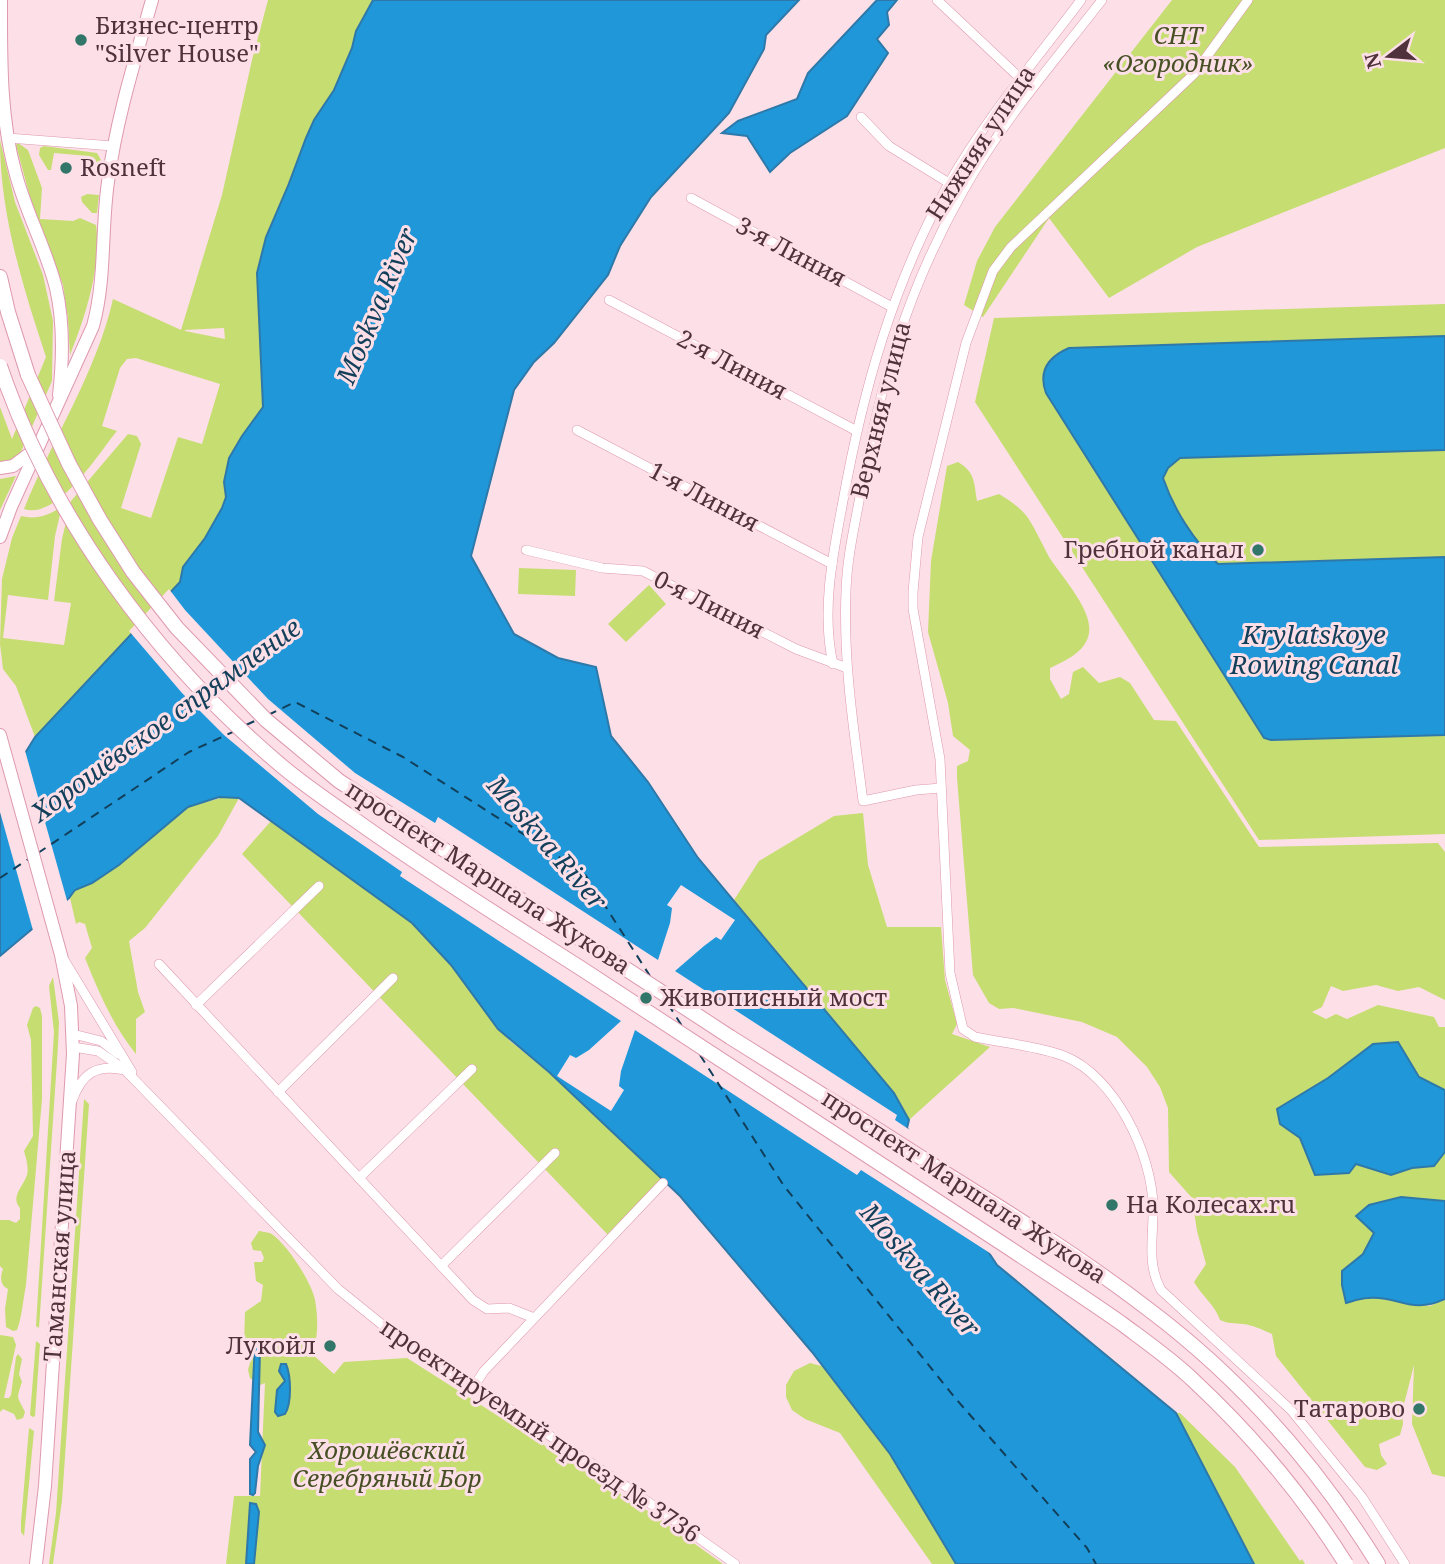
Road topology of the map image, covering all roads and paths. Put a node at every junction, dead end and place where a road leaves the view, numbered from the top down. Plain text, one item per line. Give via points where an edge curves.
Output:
1 (1, 0) edge
2 (152, 0) edge
3 (937, 0) edge
4 (1081, 0) edge
5 (1102, 0) edge
6 (1248, 0) edge
7 (1021, 79) junction
8 (861, 117) dead end
9 (8, 138) junction
10 (113, 146) junction
11 (949, 183) junction
12 (691, 198) dead end
13 (0, 277) edge
14 (609, 300) dead end
15 (892, 307) junction
16 (0, 366) edge
17 (57, 406) junction
18 (577, 430) dead end
19 (855, 430) junction
20 (39, 444) junction
21 (0, 468) edge
22 (0, 537) edge
23 (526, 550) dead end
24 (832, 564) junction
25 (833, 664) junction
26 (847, 668) junction
27 (0, 735) edge
28 (941, 788) junction
29 (319, 886) dead end
30 (60, 952) junction
31 (159, 964) dead end
32 (393, 978) dead end
33 (196, 1005) junction
34 (73, 1040) junction
35 (126, 1068) junction
36 (472, 1069) dead end
37 (278, 1092) junction
38 (69, 1108) junction
39 (555, 1153) dead end
40 (359, 1178) junction
41 (663, 1183) dead end
42 (441, 1266) junction
43 (534, 1318) junction
44 (474, 1386) junction
45 (36, 1564) edge
46 (735, 1564) edge
47 (1346, 1564) edge
48 (1378, 1564) edge
49 (1405, 1564) edge

1 - 9 street
2 - 10 street
3 - 7 street
4 - 7 street, Нижняя улица
5 - 26 street, Верхняя улица via 963,190 905,312 870,436 848,564
6 - 28 street via 1194,74 1011,247 993,271 966,344 918,537 913,609
7 - 11 street, Нижняя улица
8 - 11 street via 889,146
9 - 10 street
9 - 17 street via 23,200 59,303 62,355
10 - 17 street via 93,326
11 - 15 street, Нижняя улица
12 - 15 street, 3-я Линия
13 - 48 main road, проспект Маршала Жукова, bridge via 27,375 100,520 177,628 290,742 410,828 1067,1250 1150,1310 1218,1369 1280,1432 1323,1483
14 - 19 street, 2-я Линия
15 - 19 street, Нижняя улица
16 - 47 main road, проспект Маршала Жукова, bridge via 47,473 114,582 156,642 277,762 403,854 1081,1295 1152,1346 1192,1378 1262,1452
17 - 20 street
18 - 24 street, 1-я Линия
19 - 24 street, Нижняя улица
20 - 21 street via 24,460
20 - 22 street
23 - 25 street, 0-я Линия via 602,569 643,571
24 - 25 street, Нижняя улица via 829,647
25 - 26 street, 0-я Линия
26 - 28 street, Верхняя улица via 863,801
27 - 30 street, Таманская улица
28 - 49 street via 950,972 963,1029 975,1037 1062,1055 1086,1069 1104,1088 1134,1130 1144,1157 1153,1204 1152,1272 1161,1290 1291,1410 1362,1497
29 - 33 street
30 - 34 street, Таманская улица
30 - 35 street
31 - 33 street
32 - 37 street
33 - 37 street
34 - 35 street
34 - 38 street, Таманская улица
35 - 38 street via 106,1067 89,1073
35 - 44 street, проектируемый проезд № 3736 via 338,1289 411,1348
36 - 40 street
37 - 40 street
38 - 45 street, Таманская улица via 46,1486
39 - 42 street
40 - 42 street
41 - 43 street
42 - 43 street via 482,1307 509,1308
43 - 44 street
44 - 46 street, проектируемый проезд № 3736

